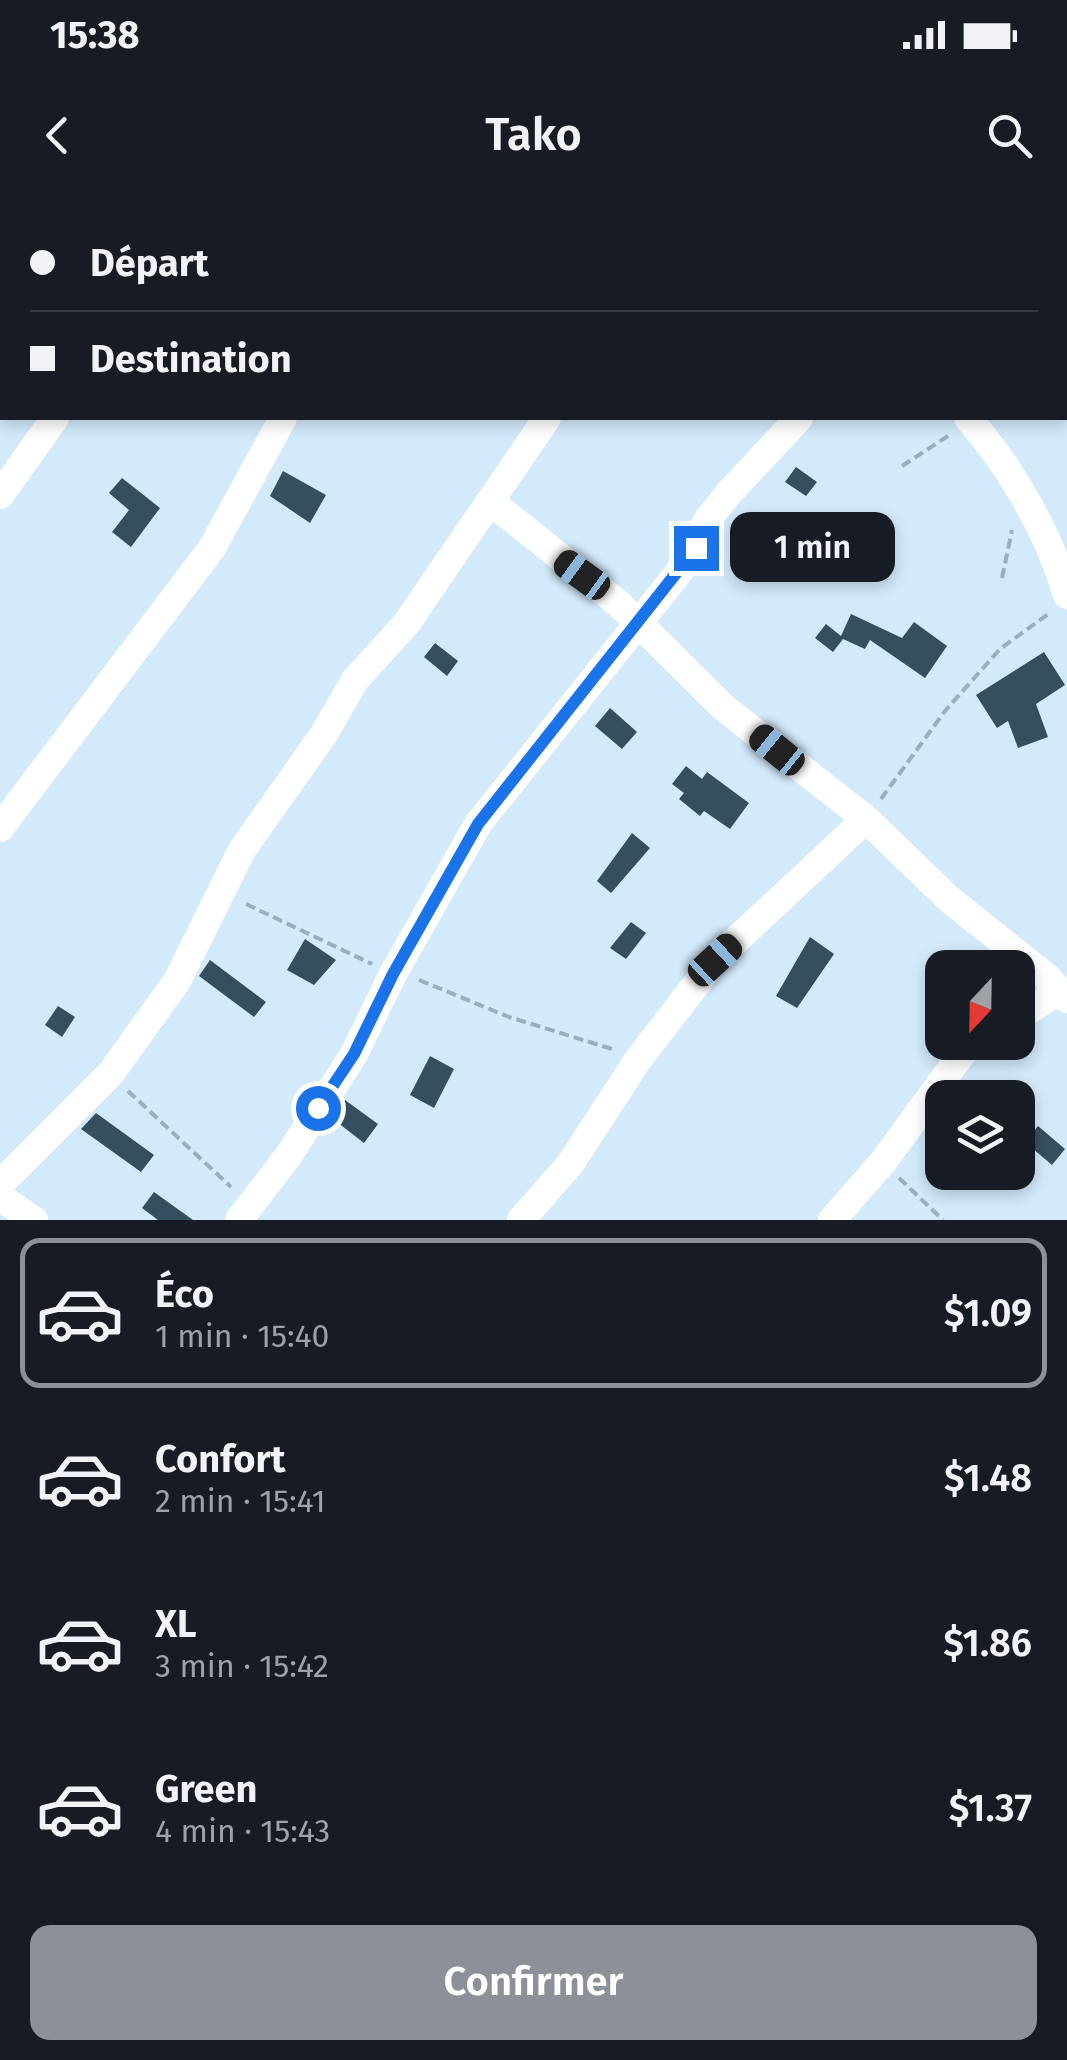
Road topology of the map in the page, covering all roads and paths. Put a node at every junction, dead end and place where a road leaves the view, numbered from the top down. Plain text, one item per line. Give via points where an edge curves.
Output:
1 (54, 420) edge
2 (282, 420) edge
3 (546, 420) edge
4 (797, 420) edge
5 (969, 420) edge
6 (971, 420) edge
7 (902, 466) dead end
8 (1019, 491) junction
9 (0, 495) edge
10 (490, 501) junction
11 (1002, 578) dead end
12 (1060, 603) edge
13 (640, 623) junction
14 (866, 819) junction
15 (0, 828) edge
16 (223, 895) junction
17 (393, 974) junction
18 (1063, 995) edge
19 (1035, 1009) edge
20 (957, 1060) edge
21 (637, 1061) junction
22 (111, 1073) junction
23 (882, 1162) junction
24 (2, 1198) edge
25 (244, 1212) edge
26 (34, 1220) edge
27 (521, 1220) edge
28 (832, 1220) edge
29 (943, 1220) edge

1 - 9 street
2 - 15 street via 212,548
3 - 10 street
4 - 13 street via 708,519 696,548
5 - 7 path
6 - 8 street
8 - 11 path
8 - 12 street via 1056,556
10 - 13 street
10 - 16 street via 406,624 356,680 242,850
12 - 14 path via 979,671
13 - 14 street via 723,706
13 - 17 street via 478,824
14 - 18 street
14 - 21 street via 715,960
16 - 17 path
16 - 22 street via 177,981
17 - 21 path
17 - 25 street via 354,1054 290,1155
18 - 19 street
20 - 23 street
21 - 27 street via 571,1163
22 - 24 street
22 - 25 path
23 - 28 street
23 - 29 path
24 - 26 street

